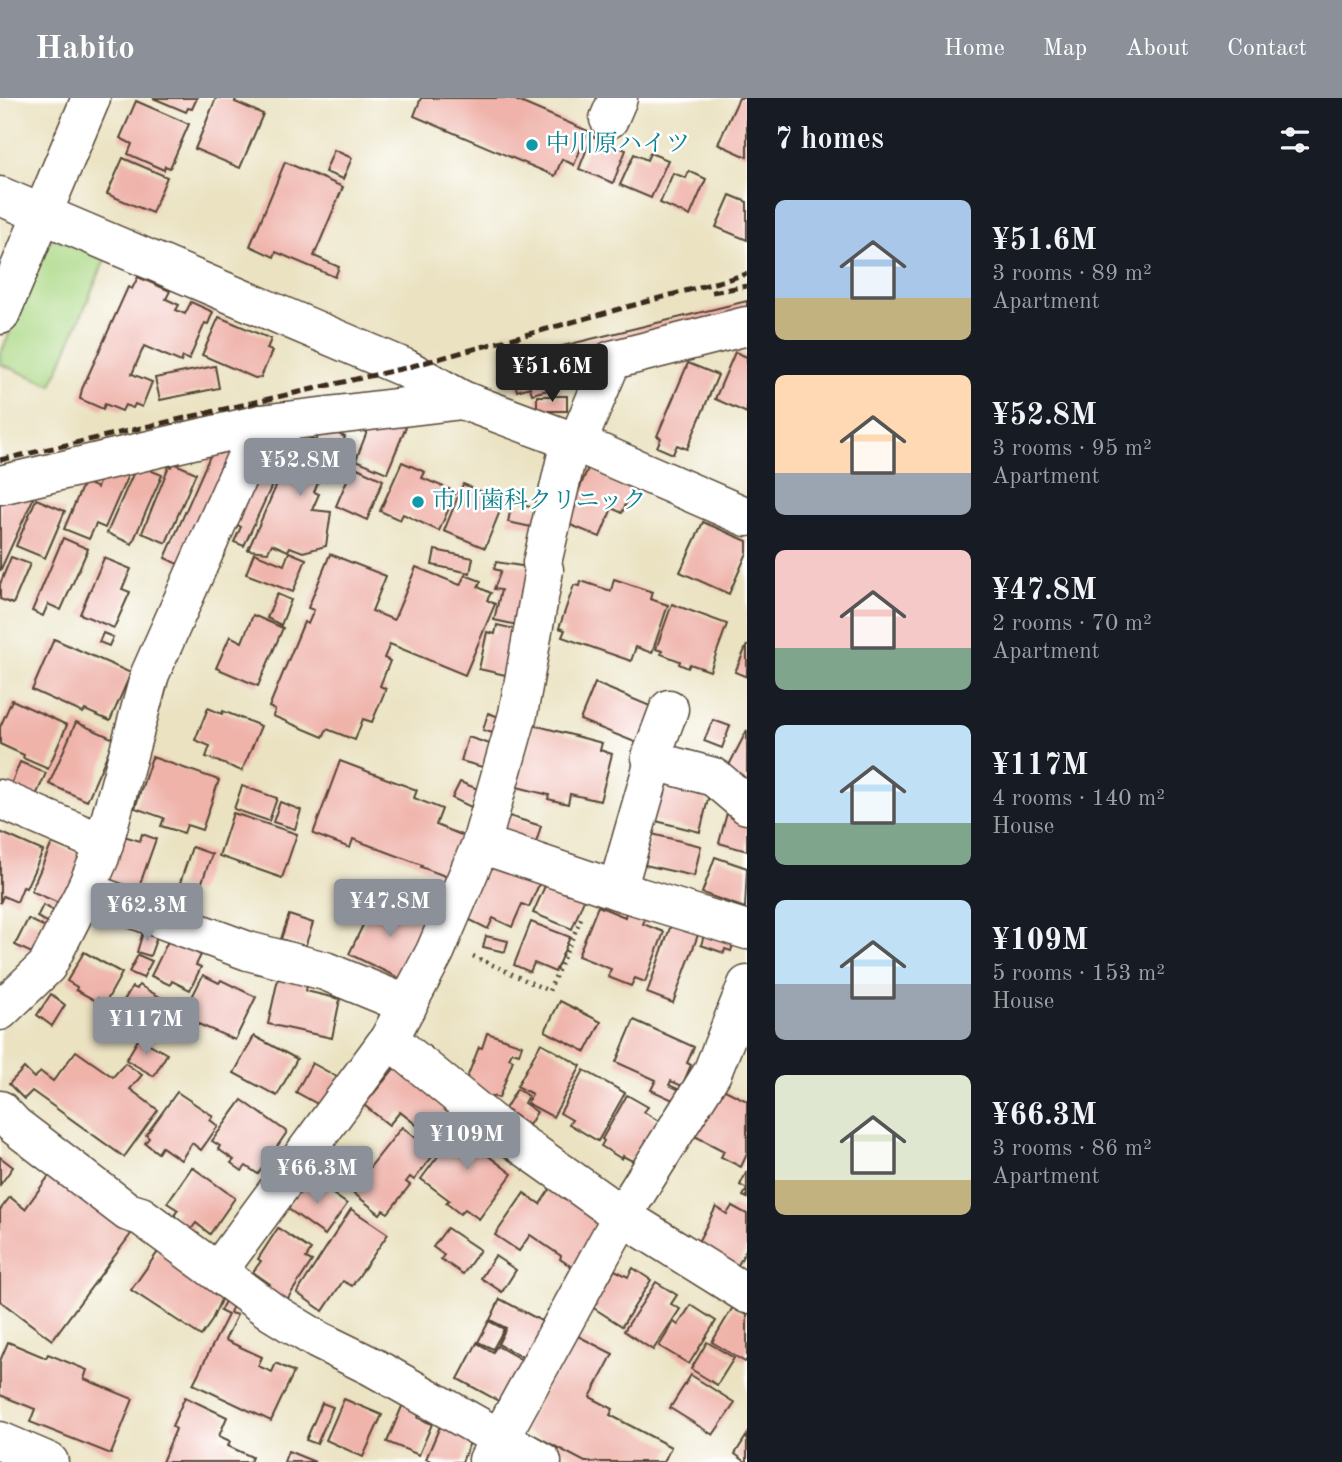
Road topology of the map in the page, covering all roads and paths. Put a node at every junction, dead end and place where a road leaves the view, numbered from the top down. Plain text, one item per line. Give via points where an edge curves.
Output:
1 (91, 98) edge
2 (0, 196) edge
3 (42, 214) junction
4 (0, 314) edge
5 (747, 326) edge
6 (462, 400) junction
7 (261, 424) junction
8 (573, 442) junction
9 (0, 485) edge
10 (747, 517) edge
11 (668, 709) dead end
12 (654, 761) junction
13 (0, 799) edge
14 (747, 805) edge
15 (104, 844) junction
16 (481, 844) junction
17 (607, 887) junction
18 (85, 891) junction
19 (747, 930) edge
20 (439, 941) junction
21 (747, 985) edge
22 (408, 1005) junction
23 (0, 1011) edge
24 (389, 1039) junction
25 (0, 1110) edge
26 (622, 1216) junction
27 (218, 1271) junction
28 (747, 1294) edge
29 (0, 1441) edge
30 (493, 1450) edge
31 (49, 1462) edge
32 (542, 1462) edge

1 - 3 street
2 - 3 street
3 - 4 street
3 - 6 street via 405,368
5 - 8 street via 612,360
6 - 7 street
6 - 8 street
7 - 9 street
7 - 15 street via 150,674
8 - 10 street
8 - 16 street via 542,562 518,714
11 - 12 street via 651,757
12 - 14 street via 714,778
12 - 17 street
13 - 15 street
15 - 18 street
16 - 17 street
16 - 20 street
17 - 19 street
17 - 20 path via 550,991
18 - 22 street via 248,951 325,971
18 - 23 street via 47,966
20 - 22 street
21 - 26 street via 712,1073
22 - 24 street
24 - 26 street via 494,1125
24 - 27 street
25 - 27 street via 128,1212 141,1216
26 - 28 street
26 - 30 street
27 - 30 street via 272,1312 371,1366
29 - 31 street
30 - 32 street

